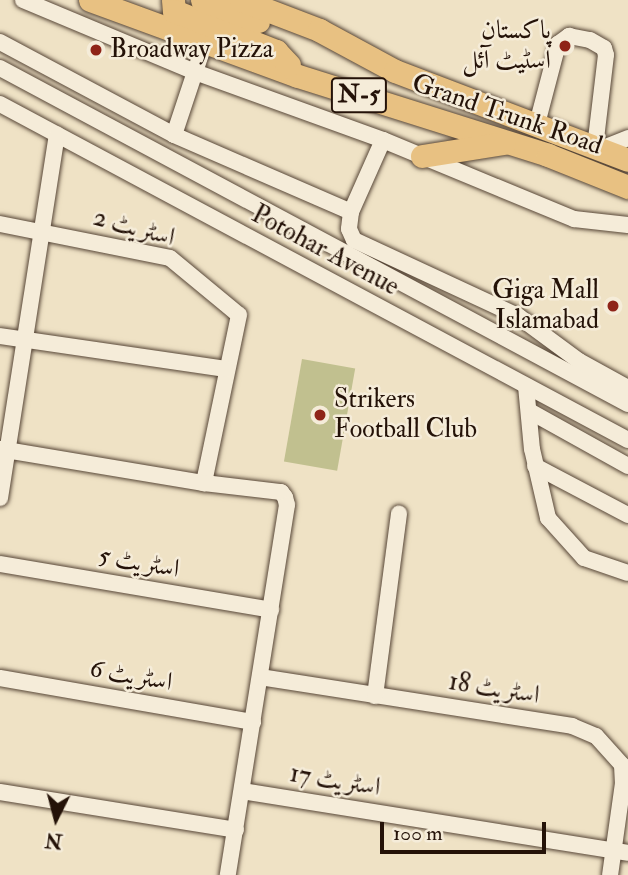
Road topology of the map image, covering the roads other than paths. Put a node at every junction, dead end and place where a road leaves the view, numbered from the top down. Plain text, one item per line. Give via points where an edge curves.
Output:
1 (23, 0) edge
2 (90, 0) edge
3 (173, 0) edge
4 (202, 0) edge
5 (241, 0) edge
6 (319, 30) junction
7 (0, 42) edge
8 (205, 42) junction
9 (0, 68) edge
10 (195, 72) junction
11 (298, 76) junction
12 (0, 104) edge
13 (0, 115) edge
14 (31, 120) junction
15 (537, 124) junction
16 (57, 135) junction
17 (174, 135) junction
18 (628, 138) edge
19 (383, 140) junction
20 (507, 142) junction
21 (598, 148) junction
22 (422, 156) junction
23 (628, 160) edge
24 (628, 187) edge
25 (351, 212) junction
26 (0, 224) edge
27 (628, 225) edge
28 (42, 230) junction
29 (0, 336) edge
30 (25, 340) junction
31 (227, 369) junction
32 (526, 386) junction
33 (628, 387) edge
34 (628, 404) edge
35 (531, 412) junction
36 (628, 440) edge
37 (4, 450) edge
38 (535, 466) junction
39 (628, 466) edge
40 (204, 483) junction
41 (0, 498) edge
42 (399, 514) dead end
43 (628, 515) edge
44 (0, 564) edge
45 (628, 573) edge
46 (271, 610) junction
47 (260, 677) junction
48 (0, 678) edge
49 (375, 696) junction
50 (253, 722) junction
51 (0, 792) edge
52 (242, 792) junction
53 (236, 830) junction
54 (620, 851) edge
55 (228, 875) edge
56 (610, 875) edge

1 - 10 street
2 - 8 highway, Grand Trunk Road / N-5
3 - 11 highway via 174,10 276,51
4 - 6 highway via 278,29
5 - 6 highway, Grand Trunk Road / N-5
6 - 15 highway, Grand Trunk Road / N-5 via 395,71
7 - 17 street
8 - 10 street
8 - 11 highway, Grand Trunk Road / N-5
9 - 34 street, Potohar Avenue
10 - 17 street
10 - 19 street
11 - 20 highway, Grand Trunk Road / N-5
12 - 14 street, Potohar Avenue
13 - 14 street
14 - 16 street, Potohar Avenue
15 - 21 highway, Grand Trunk Road / N-5
15 - 21 street via 558,44 569,36 590,40 604,48 606,55
16 - 28 street
16 - 32 street, Potohar Avenue
17 - 25 street
18 - 21 street
19 - 22 street
19 - 25 street
20 - 22 highway
20 - 24 highway, Grand Trunk Road / N-5
21 - 23 highway, Grand Trunk Road / N-5
22 - 27 street via 574,219
25 - 33 street via 349,229 354,240 518,316 579,360
26 - 28 street, اسٹریٹ 2
28 - 30 street
28 - 31 street, اسٹریٹ 2 via 170,258 239,315
29 - 30 street
30 - 31 street
30 - 37 street
31 - 40 street
32 - 35 street
32 - 36 street, Potohar Avenue
35 - 38 street
35 - 39 street
37 - 40 street
37 - 41 street
38 - 43 street
38 - 45 street via 548,518 584,558
40 - 46 street via 281,492 285,497
42 - 49 street
44 - 46 street, اسٹریٹ 5
46 - 47 street
47 - 49 street, اسٹریٹ 18
47 - 50 street
48 - 50 street, اسٹریٹ 6
49 - 54 street, اسٹریٹ 18 via 572,726 596,736 622,765
50 - 52 street
51 - 53 street
52 - 53 street
52 - 54 street, اسٹریٹ 17
53 - 55 street
54 - 56 street, اسٹریٹ 18

